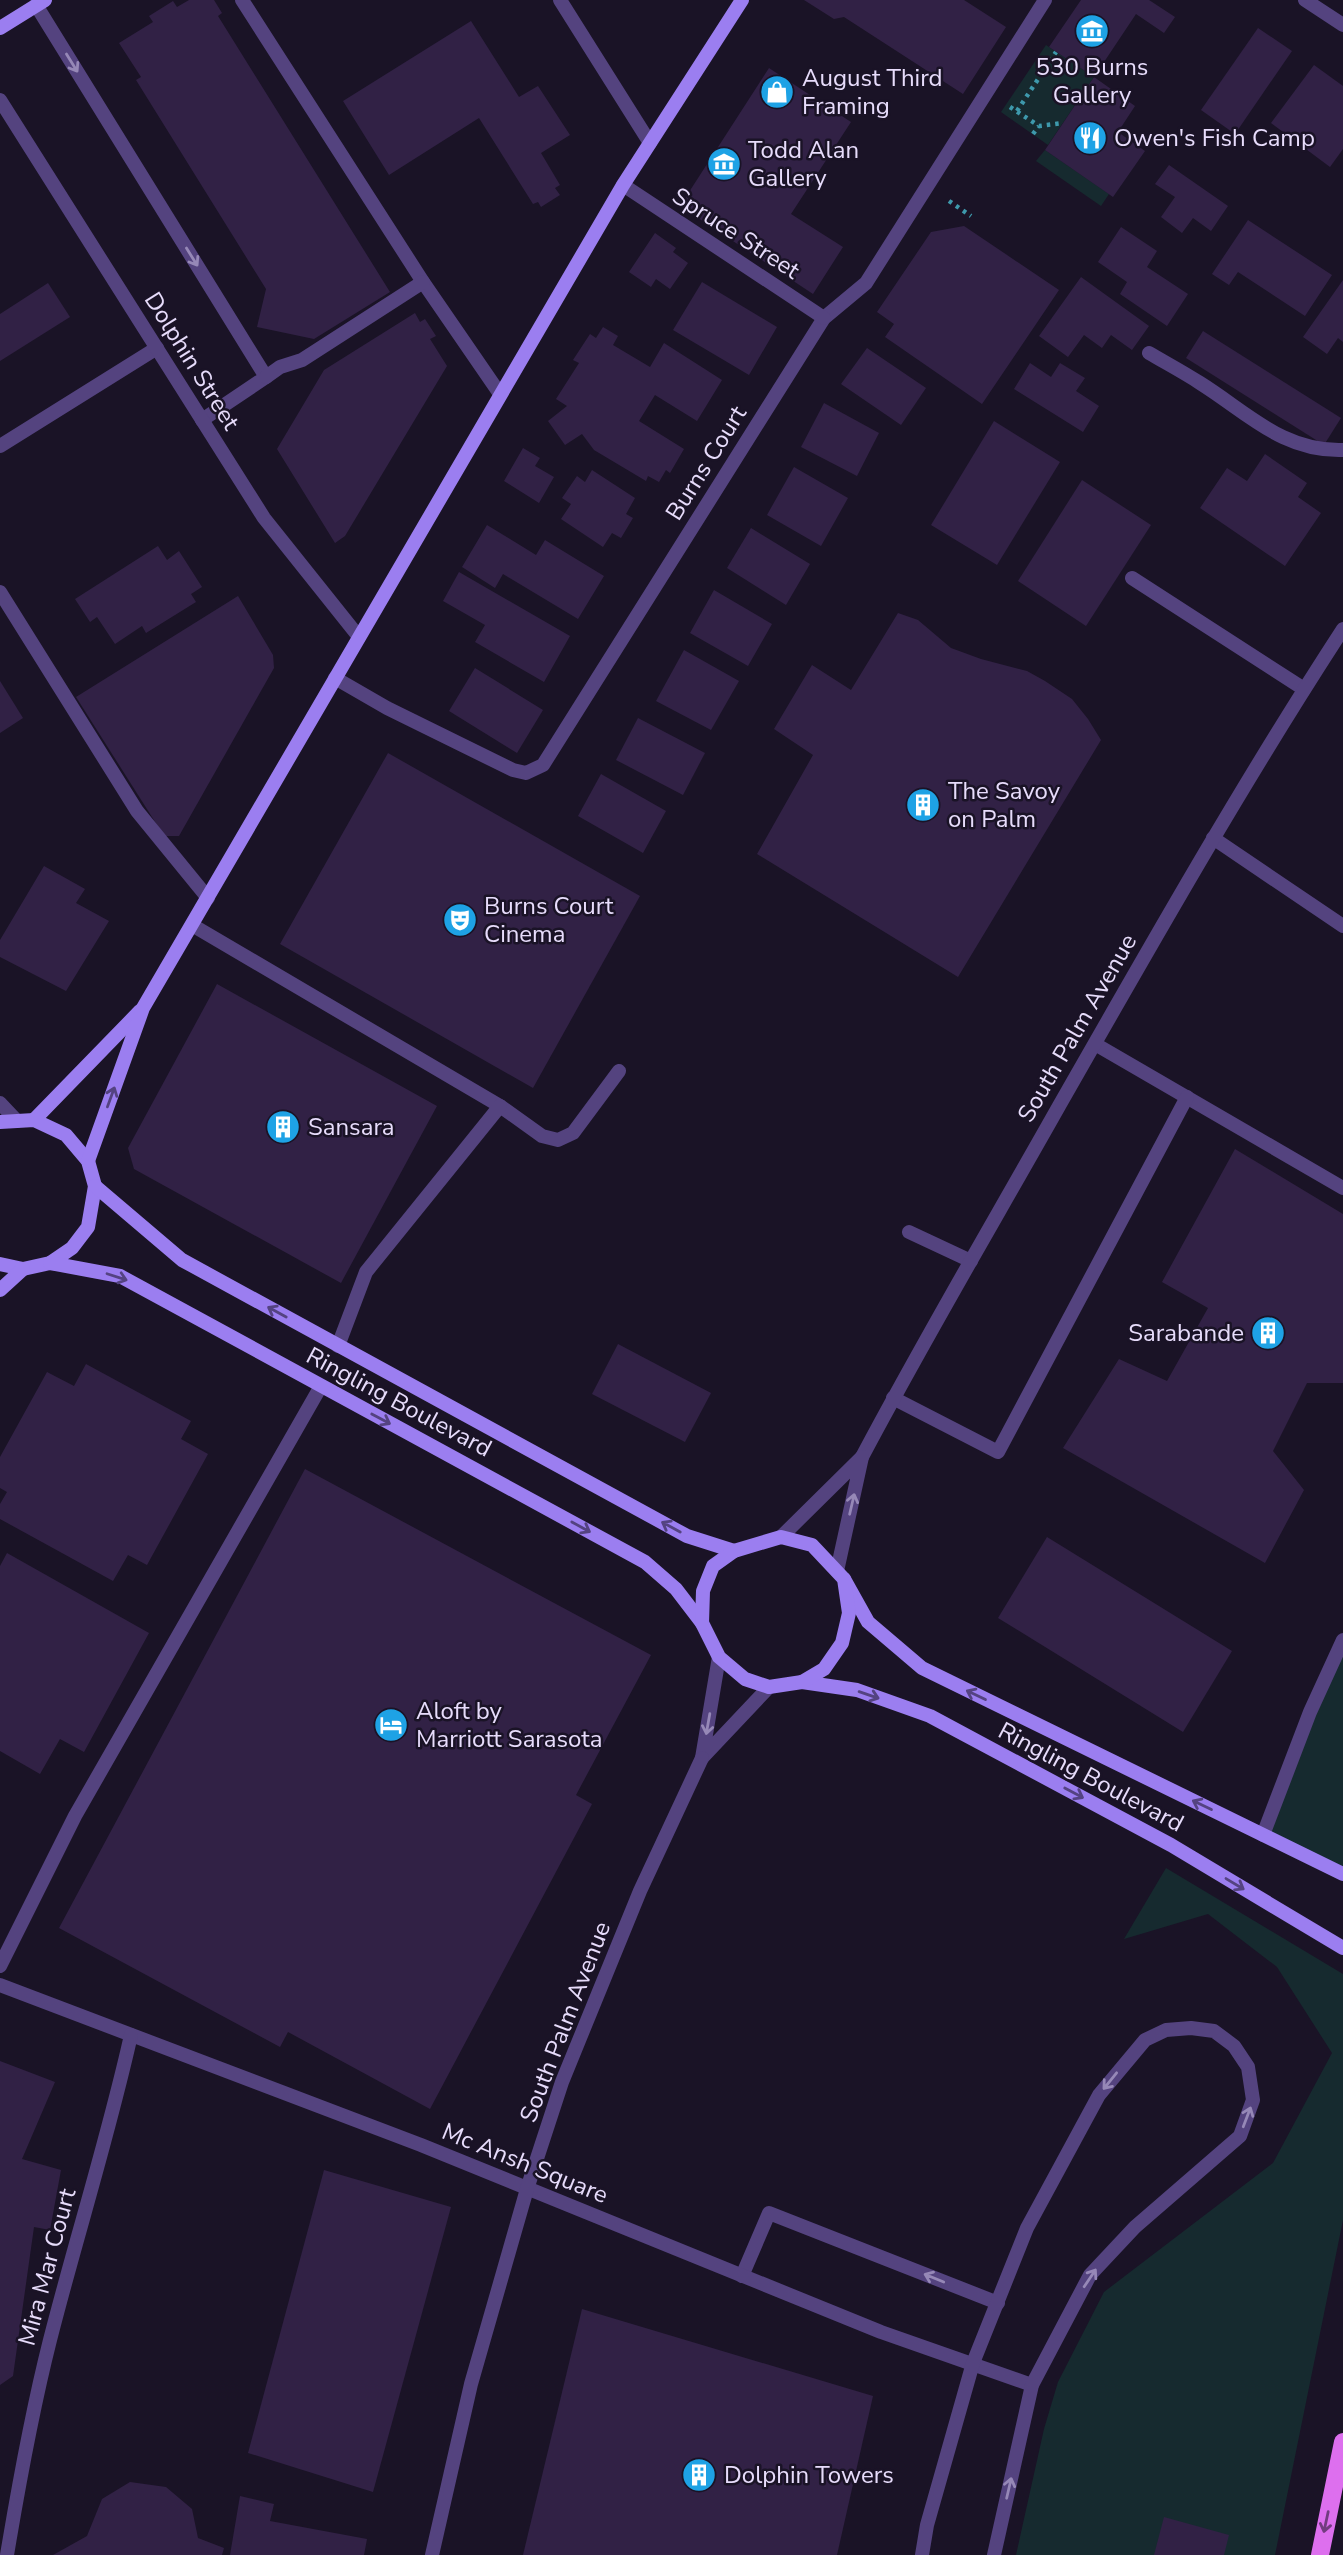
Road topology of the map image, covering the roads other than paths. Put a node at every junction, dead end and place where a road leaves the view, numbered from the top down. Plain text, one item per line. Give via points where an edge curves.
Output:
1 (242, 0) edge
2 (560, 0) edge
3 (742, 0) edge
4 (1045, 0) edge
5 (1305, 0) edge
6 (40, 3) edge
7 (1343, 24) edge
8 (0, 28) edge
9 (0, 100) edge
10 (650, 144) junction
11 (623, 185) junction
12 (423, 282) junction
13 (824, 318) junction
14 (157, 348) junction
15 (1149, 353) dead end
16 (265, 377) junction
17 (500, 394) junction
18 (202, 420) junction
19 (0, 446) edge
20 (1343, 450) edge
21 (1132, 578) dead end
22 (0, 592) edge
23 (1343, 629) edge
24 (359, 637) junction
25 (335, 678) junction
26 (1304, 690) junction
27 (1213, 838) junction
28 (208, 898) junction
29 (192, 925) junction
30 (1343, 926) edge
31 (143, 1008) junction
32 (1094, 1044) junction
33 (619, 1071) dead end
34 (1187, 1097) junction
35 (0, 1103) edge
36 (500, 1107) junction
37 (34, 1120) junction
38 (17, 1121) junction
39 (0, 1122) edge
40 (88, 1161) junction
41 (95, 1186) junction
42 (1343, 1188) edge
43 (909, 1233) dead end
44 (971, 1261) junction
45 (50, 1263) junction
46 (0, 1264) edge
47 (23, 1269) junction
48 (0, 1290) edge
49 (338, 1346) junction
50 (321, 1386) junction
51 (893, 1398) junction
52 (862, 1457) junction
53 (781, 1537) junction
54 (734, 1551) junction
55 (840, 1575) junction
56 (702, 1623) junction
57 (1343, 1640) edge
58 (719, 1657) junction
59 (802, 1682) junction
60 (769, 1687) junction
61 (702, 1758) junction
62 (1264, 1835) junction
63 (1343, 1874) edge
64 (1343, 1948) edge
65 (0, 1966) edge
66 (0, 1985) edge
67 (131, 2035) junction
68 (527, 2189) junction
69 (742, 2276) junction
70 (998, 2303) junction
71 (973, 2363) junction
72 (1032, 2385) junction
73 (1343, 2442) edge
74 (7, 2555) edge
75 (432, 2555) edge
76 (922, 2555) edge
77 (994, 2555) edge
78 (1320, 2555) edge

1 - 12 street
2 - 10 street
3 - 10 street
4 - 13 street, Burns Court via 866,283
5 - 7 street
6 - 8 street
6 -> 16 street
9 - 14 street, Dolphin Street
10 - 11 street
11 - 13 street, Spruce Street
11 - 17 street
12 - 16 street via 302,360
12 - 17 street
13 - 25 street, Burns Court via 543,765 526,773 513,771
14 - 18 street, Dolphin Street
14 - 19 street
15 - 20 street via 1283,439 1320,451
16 - 18 street
17 - 24 street
18 - 24 street, Dolphin Street via 264,518
21 - 26 street
22 - 28 street via 137,811
23 - 26 street, South Palm Avenue
24 - 25 street
25 - 28 street
26 - 27 street, South Palm Avenue
27 - 30 street
27 - 32 street, South Palm Avenue
28 - 29 street
29 - 31 street
29 - 36 street
31 - 37 street
40 -> 31 street
32 - 34 street
32 - 44 street, South Palm Avenue
33 - 36 street via 573,1133 558,1140 542,1136
34 - 42 street
34 - 51 street via 998,1452
35 - 38 street
36 - 49 street via 366,1272
37 - 38 street
37 - 40 street via 66,1135
38 - 39 street
40 - 41 street
41 - 45 street via 88,1227 72,1248
49 -> 41 street, Ringling Boulevard via 181,1260
43 - 44 street
44 - 51 street, South Palm Avenue
45 - 47 street
45 -> 50 street, Ringling Boulevard via 120,1276
46 - 47 street
47 - 48 street
54 -> 49 street, Ringling Boulevard via 687,1536
50 -> 56 street, Ringling Boulevard via 645,1562 676,1589
50 - 65 street via 75,1816
51 - 52 street, South Palm Avenue
52 - 53 street, South Palm Avenue
55 -> 52 street, South Palm Avenue
53 - 54 street
53 - 55 street, Ringling Boulevard via 812,1545
54 - 56 street via 713,1566 703,1591
55 - 59 street, Ringling Boulevard via 849,1613 842,1643 824,1669
62 -> 55 street, Ringling Boulevard via 922,1668 868,1622
56 - 58 street, Ringling Boulevard
57 - 62 street via 1310,1712
58 - 60 street, Ringling Boulevard via 745,1679
58 -> 61 street, South Palm Avenue
59 - 60 street, Ringling Boulevard
59 -> 64 street, Ringling Boulevard via 857,1690 930,1716 1171,1845
60 - 61 street, South Palm Avenue
61 - 68 street, South Palm Avenue via 639,1891 562,2082
62 - 63 street, Ringling Boulevard
66 - 67 street, Mc Ansh Square
67 - 68 street, Mc Ansh Square
67 - 74 street, Mira Mar Court via 47,2352
68 - 69 street, Mc Ansh Square
68 - 75 street, South Palm Avenue via 471,2384
70 -> 69 street via 769,2213
69 - 71 street, Mc Ansh Square
70 - 71 street
72 -> 70 street via 1090,2275 1135,2227 1240,2136 1254,2100 1248,2067 1234,2046 1214,2031 1191,2028 1166,2030 1145,2040 1099,2095 1027,2228
71 - 72 street, Mc Ansh Square
71 - 76 street
77 -> 72 street
73 -> 78 main road

